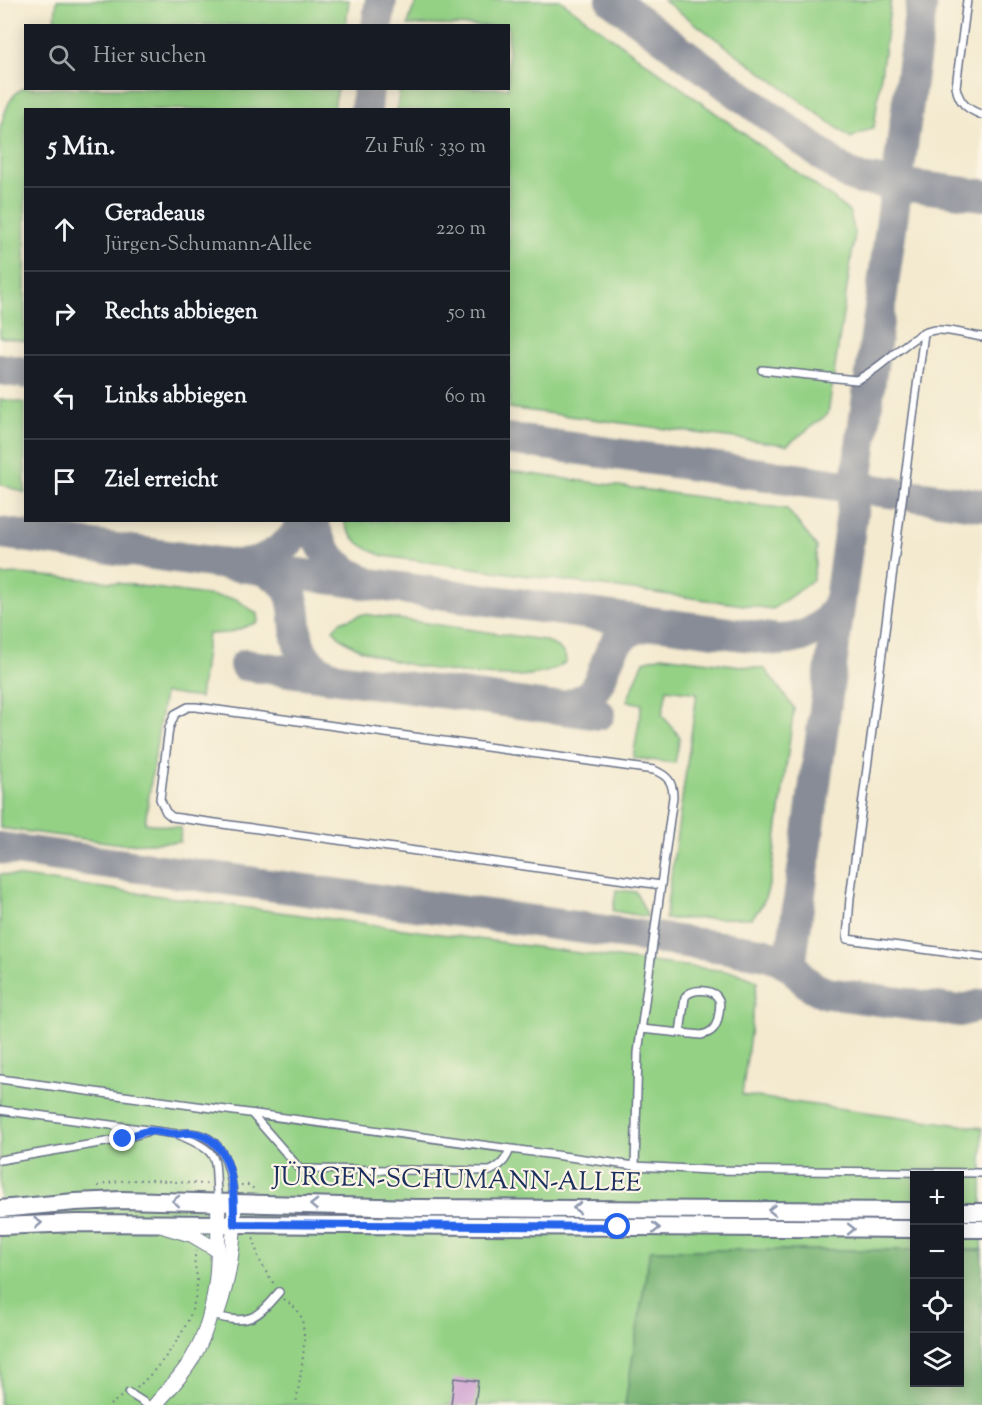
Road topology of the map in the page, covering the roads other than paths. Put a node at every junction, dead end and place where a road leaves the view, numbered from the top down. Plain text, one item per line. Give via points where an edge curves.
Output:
1 (968, 0) edge
2 (982, 115) edge
3 (924, 333) junction
4 (982, 336) edge
5 (762, 370) dead end
6 (661, 885) junction
7 (982, 957) edge
8 (641, 1029) junction
9 (680, 1033) junction
10 (0, 1079) edge
11 (0, 1110) edge
12 (252, 1114) junction
13 (148, 1131) junction
14 (177, 1134) junction
15 (510, 1149) junction
16 (0, 1160) edge
17 (634, 1166) junction
18 (982, 1173) edge
19 (226, 1202) junction
20 (0, 1209) edge
21 (910, 1211) edge
22 (964, 1212) edge
23 (982, 1212) edge
24 (151, 1224) junction
25 (0, 1226) edge
26 (229, 1228) junction
27 (910, 1229) edge
28 (964, 1229) edge
29 (982, 1229) edge
30 (217, 1250) junction
31 (279, 1292) road end
32 (213, 1315) junction
33 (129, 1393) road end
34 (148, 1405) edge
35 (155, 1405) edge

1 - 2 lane via 956,87 958,99
3 - 4 lane via 936,330
3 - 5 lane via 869,375 856,380
3 - 7 lane via 847,939
6 - 6 lane via 673,787 664,774 654,770 196,707 181,710 171,721 160,799 172,817
6 - 8 lane
8 - 9 lane
8 - 17 lane
9 - 9 lane via 701,1035 714,1029 718,997 709,992 688,993
10 - 12 lane
11 - 13 lane
12 - 15 lane
12 - 15 lane via 300,1169 490,1171 506,1160
13 - 14 lane
13 - 16 lane via 123,1139
14 - 19 lane via 210,1150
14 - 19 lane via 204,1136 223,1152 229,1167
15 - 17 lane
17 - 18 lane
19 -> 20 street, JÜRGEN-SCHUMANN-ALLEE via 96,1200
21 -> 19 street, JÜRGEN-SCHUMANN-ALLEE via 416,1208
19 - 26 street
22 - 23 street
25 -> 24 street, JÜRGEN-SCHUMANN-ALLEE via 58,1222
24 - 26 street, JÜRGEN-SCHUMANN-ALLEE
24 - 30 street, JÜRGEN-SCHUMANN-ALLEE via 192,1235
26 -> 27 street, JÜRGEN-SCHUMANN-ALLEE
26 - 30 street
26 - 32 street via 224,1293
28 - 29 street
30 - 32 street
31 - 32 lane via 255,1317 240,1321
32 - 35 street via 182,1375
33 - 34 lane

